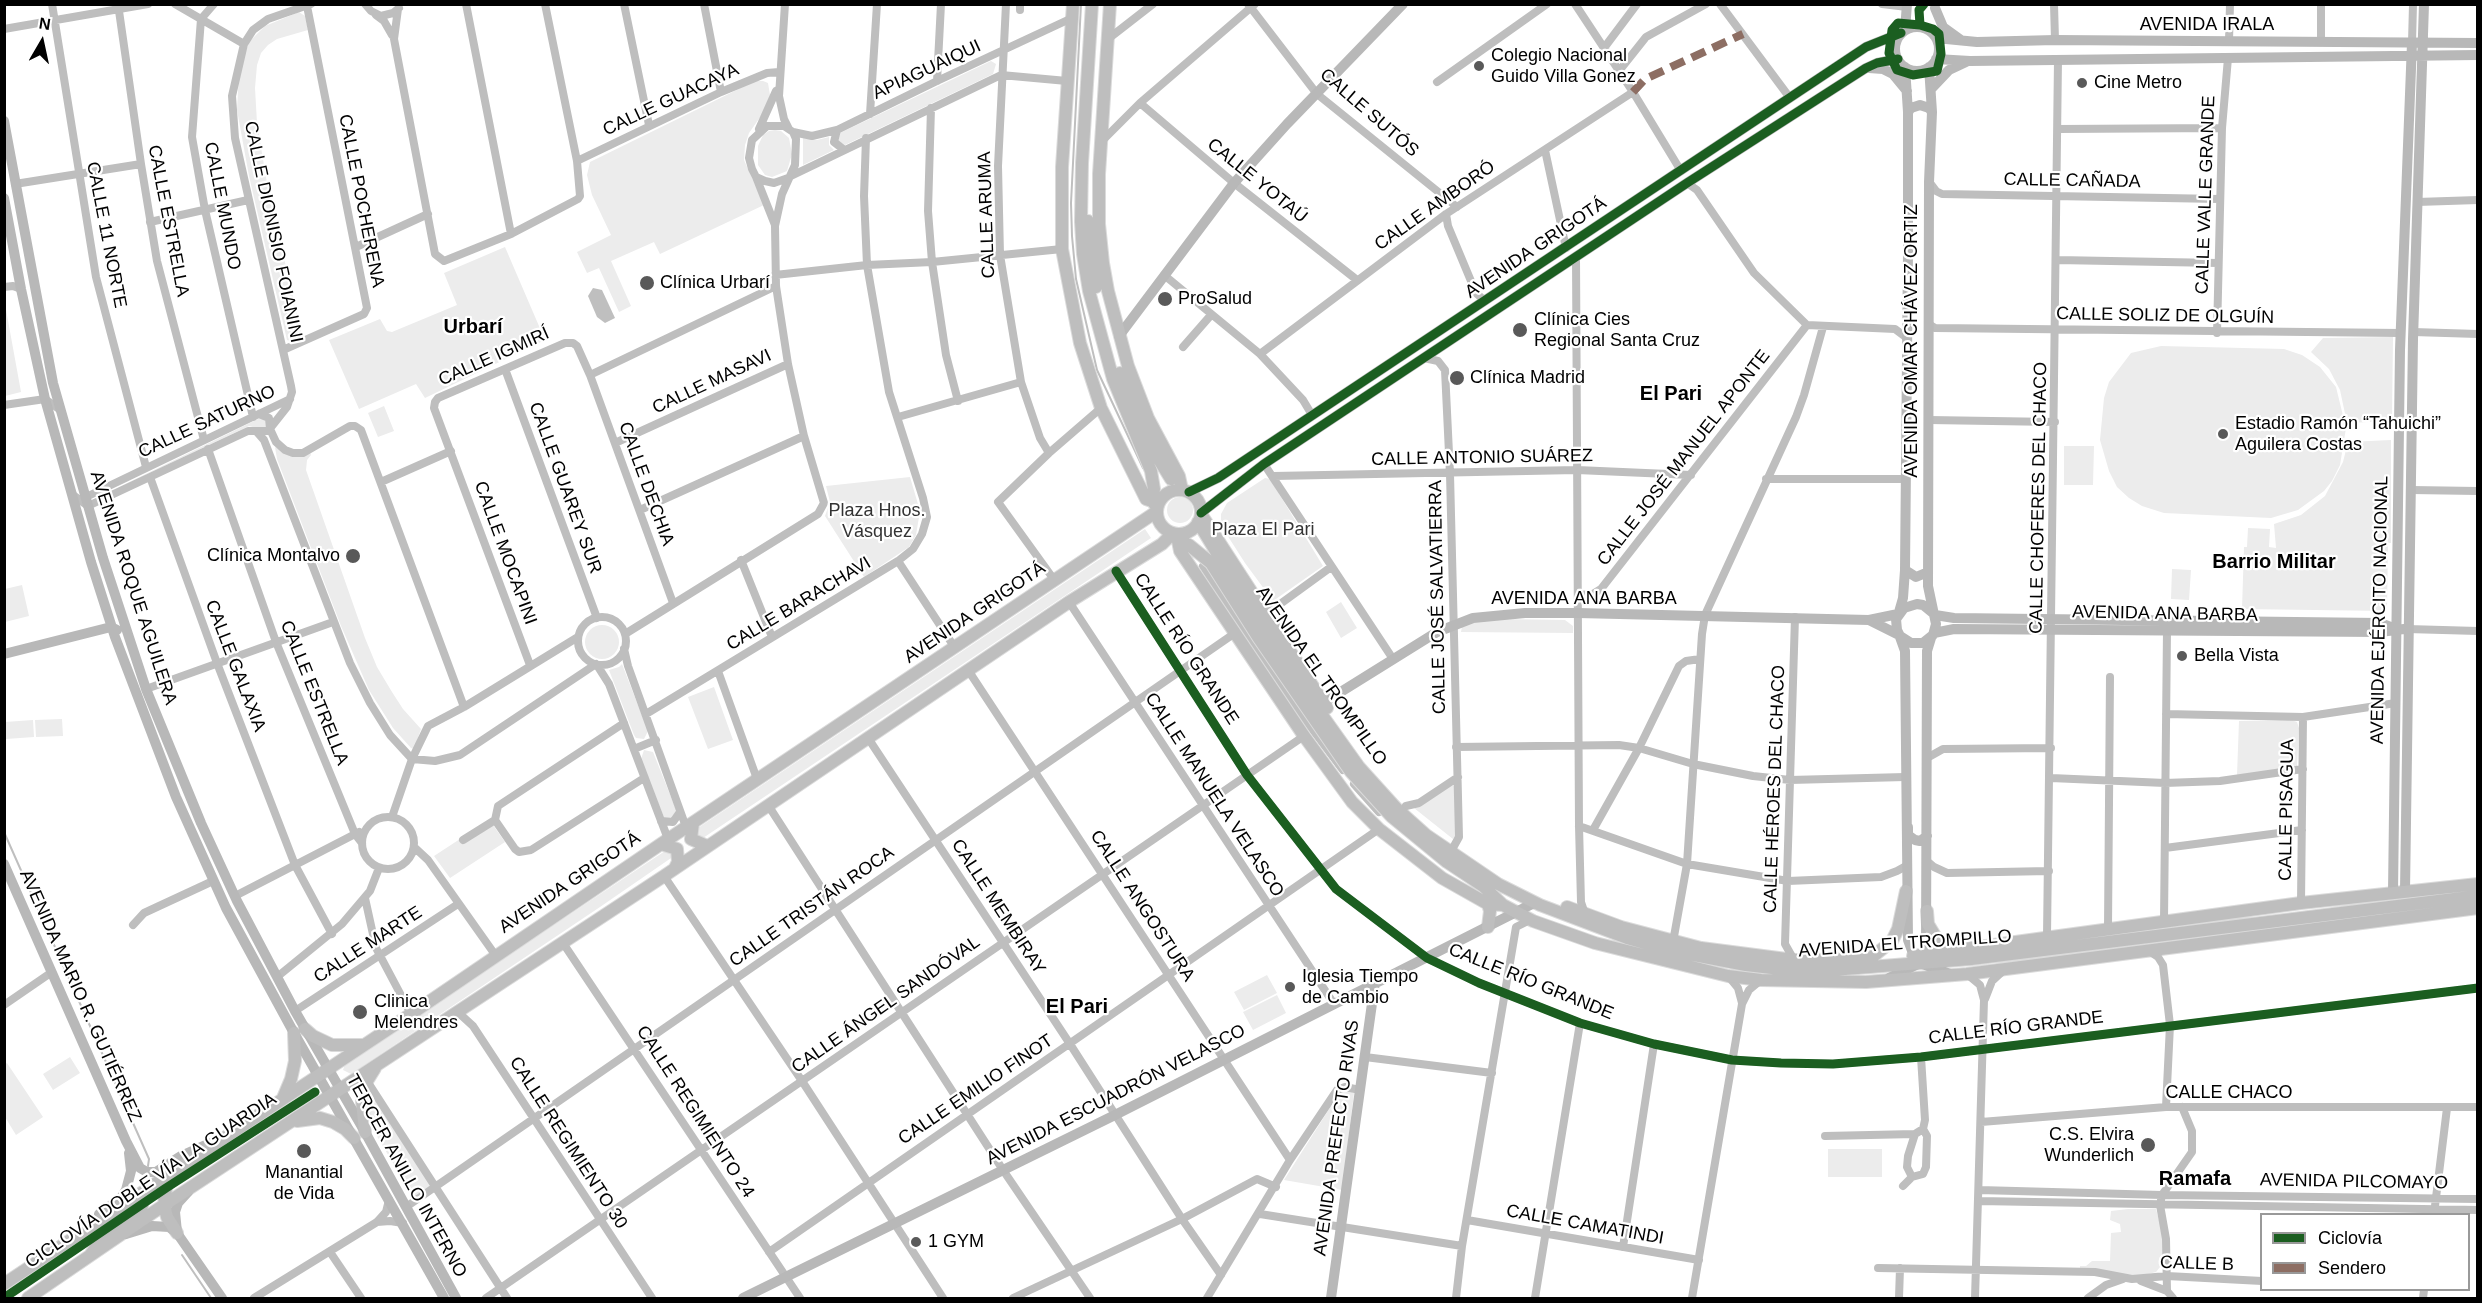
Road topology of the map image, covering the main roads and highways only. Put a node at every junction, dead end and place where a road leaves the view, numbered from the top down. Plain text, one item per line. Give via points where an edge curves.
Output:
1 (1073, 4) edge
2 (1092, 4) edge
3 (1101, 4) edge
4 (1108, 4) edge
5 (1402, 4) edge
6 (2424, 4) edge
7 (1907, 6) edge
8 (1935, 6) edge
9 (1100, 20) junction
10 (1903, 32) junction
11 (1935, 37) junction
12 (1964, 41) junction
13 (2417, 43) junction
14 (2478, 43) edge
15 (2478, 55) edge
16 (2416, 57) junction
17 (1970, 61) junction
18 (1901, 63) junction
19 (1933, 63) junction
20 (1866, 68) junction
21 (1931, 89) junction
22 (1907, 91) junction
23 (1908, 112) junction
24 (1932, 112) junction
25 (4, 121) edge
26 (2405, 195) junction
27 (4, 198) edge
28 (2417, 202) junction
29 (2405, 207) junction
30 (1908, 252) junction
31 (1929, 253) junction
32 (1908, 272) junction
33 (1929, 273) junction
34 (2401, 333) junction
35 (2413, 333) junction
36 (1119, 336) junction
37 (1293, 428) junction
38 (1261, 466) junction
39 (1183, 489) junction
40 (2398, 490) junction
41 (2411, 490) junction
42 (1155, 507) junction
43 (1200, 516) junction
44 (1176, 536) junction
45 (1905, 570) junction
46 (1928, 572) junction
47 (114, 595) junction
48 (1898, 613) junction
49 (1934, 615) junction
50 (1869, 620) junction
51 (2052, 624) junction
52 (111, 627) junction
53 (2402, 629) junction
54 (1933, 634) junction
55 (1900, 635) junction
56 (130, 646) junction
57 (4, 654) edge
58 (1303, 671) junction
59 (1905, 675) junction
60 (1927, 675) junction
61 (1310, 698) junction
62 (1323, 703) junction
63 (139, 705) junction
64 (165, 736) junction
65 (176, 797) junction
66 (1905, 797) junction
67 (1402, 808) junction
68 (201, 823) junction
69 (689, 825) junction
70 (1927, 836) junction
71 (664, 841) junction
72 (682, 841) junction
73 (701, 844) junction
74 (1397, 844) junction
75 (1906, 852) junction
76 (678, 855) junction
77 (1447, 862) junction
78 (4, 864) edge
79 (675, 868) junction
80 (209, 870) junction
81 (1498, 884) junction
82 (2478, 884) edge
83 (1927, 888) junction
84 (1906, 891) junction
85 (2399, 891) junction
86 (235, 896) junction
87 (2478, 896) edge
88 (1534, 903) junction
89 (1488, 904) junction
90 (1503, 905) junction
91 (2475, 909) edge
92 (1927, 911) junction
93 (1516, 913) junction
94 (1502, 920) junction
95 (2134, 926) junction
96 (1488, 927) junction
97 (2199, 932) junction
98 (1956, 951) junction
99 (1919, 958) junction
100 (1869, 960) junction
101 (1855, 969) junction
102 (1960, 975) junction
103 (1882, 981) junction
104 (1375, 982) junction
105 (299, 1031) junction
106 (364, 1045) junction
107 (380, 1063) junction
108 (323, 1072) junction
109 (335, 1093) junction
110 (284, 1098) junction
111 (293, 1122) junction
112 (228, 1135) junction
113 (360, 1135) junction
114 (126, 1141) junction
115 (172, 1174) junction
116 (191, 1189) junction
117 (136, 1197) junction
118 (164, 1205) junction
119 (177, 1233) junction
120 (123, 1235) junction
121 (65, 1244) junction
122 (90, 1258) junction
123 (424, 1261) junction
124 (4, 1284) edge
125 (448, 1285) junction
126 (28, 1299) edge
127 (222, 1299) edge
128 (444, 1299) edge
129 (456, 1299) edge
130 (743, 1299) edge
131 (1331, 1299) edge

1 - 42 main road via 1062,167 1062,249 1080,343 1101,408 1146,499
2 - 42 main road via 1082,164 1083,254 1113,379 1151,471
3 - 9 main road
4 - 9 main road
4 - 36 main road via 1099,224
5 - 36 main road via 1234,183
6 - 13 main road, AVENIDA EJÉRCITO NACIONAL
7 - 10 main road
8 - 11 main road
8 - 12 main road via 1942,27
9 - 39 main road via 1088,220 1096,286 1121,376 1152,448
10 - 11 main road via 1919,27
10 - 18 main road via 1895,45
10 - 37 main road, AVENIDA GRIGOTÁ via 1866,47
11 - 12 main road, AVENIDA IRALA
11 - 19 main road via 1939,49
12 - 13 main road, AVENIDA IRALA
13 - 14 main road, AVENIDA IRALA
13 - 16 main road, AVENIDA EJÉRCITO NACIONAL
15 - 16 main road, AVENIDA IRALA
16 - 17 main road, AVENIDA IRALA
16 - 26 main road, AVENIDA EJÉRCITO NACIONAL
16 - 28 main road, AVENIDA EJÉRCITO NACIONAL
17 - 19 main road, AVENIDA IRALA
17 - 21 main road via 1949,70
18 - 19 main road via 1918,71
18 - 20 main road, AVENIDA GRIGOTÁ via 1877,63
18 - 22 main road, AVENIDA OMAR CHÁVEZ ORTIZ
19 - 21 main road, AVENIDA OMAR CHÁVEZ ORTIZ
20 - 22 main road via 1893,74
20 - 38 main road, AVENIDA GRIGOTÁ
21 - 24 main road, AVENIDA OMAR CHÁVEZ ORTIZ
22 - 23 main road, AVENIDA OMAR CHÁVEZ ORTIZ
23 - 24 main road via 1920,105
23 - 30 main road, AVENIDA OMAR CHÁVEZ ORTIZ
24 - 31 main road, AVENIDA OMAR CHÁVEZ ORTIZ
25 - 47 main road, AVENIDA ROQUE AGUILERA via 53,383
26 - 28 main road via 2411,193
26 - 29 main road, AVENIDA EJÉRCITO NACIONAL
27 - 52 main road, AVENIDA ROQUE AGUILERA via 45,399
28 - 29 main road via 2410,209
28 - 35 main road, AVENIDA EJÉRCITO NACIONAL
29 - 34 main road, AVENIDA EJÉRCITO NACIONAL
30 - 31 main road via 1918,258
30 - 32 main road, AVENIDA OMAR CHÁVEZ ORTIZ
31 - 33 main road, AVENIDA OMAR CHÁVEZ ORTIZ
32 - 33 main road via 1918,266
32 - 45 main road, AVENIDA OMAR CHÁVEZ ORTIZ
33 - 46 main road, AVENIDA OMAR CHÁVEZ ORTIZ
34 - 35 main road via 2407,327
34 - 40 main road, AVENIDA EJÉRCITO NACIONAL
35 - 41 main road, AVENIDA EJÉRCITO NACIONAL
36 - 39 main road via 1148,418
37 - 38 main road via 1296,438
37 - 39 main road, AVENIDA GRIGOTÁ via 1218,478
38 - 43 main road, AVENIDA GRIGOTÁ
39 - 42 main road via 1165,495
39 - 43 main road via 1198,501
40 - 41 main road via 2404,485
40 - 53 main road, AVENIDA EJÉRCITO NACIONAL
41 - 53 main road, AVENIDA EJÉRCITO NACIONAL
42 - 44 main road via 1161,525
42 - 69 main road, AVENIDA GRIGOTÁ via 1055,581
43 - 44 main road via 1190,531
43 - 58 main road, AVENIDA EL TROMPILLO
43 - 61 main road, AVENIDA EL TROMPILLO via 1265,632
44 - 73 main road via 1116,571 768,805
44 - 74 main road, AVENIDA EL TROMPILLO via 1180,551 1336,783
44 - 77 main road, AVENIDA EL TROMPILLO via 1211,563 1351,772 1391,816
45 - 46 main road via 1916,577
45 - 48 main road, AVENIDA OMAR CHÁVEZ ORTIZ
46 - 49 main road, AVENIDA OMAR CHÁVEZ ORTIZ
47 - 52 main road
47 - 56 main road, AVENIDA ROQUE AGUILERA
48 - 49 main road via 1917,604
48 - 50 main road, AVENIDA ANA BARBA
48 - 55 main road
49 - 51 main road, AVENIDA ANA BARBA
49 - 54 main road
50 - 55 main road, AVENIDA ANA BARBA
50 - 62 main road, AVENIDA ANA BARBA via 1578,613 1488,616 1454,624
51 - 53 main road, AVENIDA ANA BARBA via 2380,632
51 - 54 main road, AVENIDA ANA BARBA via 1954,629
52 - 56 main road
52 - 57 main road
52 - 63 main road, AVENIDA ROQUE AGUILERA
53 - 85 main road, AVENIDA EJÉRCITO NACIONAL
53 - 85 main road, AVENIDA EJÉRCITO NACIONAL via 2396,703
54 - 55 main road via 1917,644
54 - 60 main road via 1927,651
55 - 59 main road
56 - 64 main road, AVENIDA ROQUE AGUILERA
58 - 61 main road
58 - 62 main road, AVENIDA EL TROMPILLO
59 - 60 main road via 1918,668
59 - 66 main road
60 - 70 main road
61 - 67 main road, AVENIDA EL TROMPILLO via 1359,767
62 - 67 main road, AVENIDA EL TROMPILLO
63 - 64 main road via 158,735
63 - 65 main road, AVENIDA ROQUE AGUILERA
64 - 68 main road, AVENIDA ROQUE AGUILERA
65 - 68 main road via 187,797
65 - 80 main road, AVENIDA ROQUE AGUILERA
66 - 70 main road via 1908,835 1920,841
66 - 75 main road
67 - 81 main road, AVENIDA EL TROMPILLO via 1426,836
67 - 100 main road, AVENIDA EL TROMPILLO via 1521,888 1585,914 1673,942 1740,954 1794,960
68 - 86 main road, AVENIDA ROQUE AGUILERA
69 - 71 main road, AVENIDA GRIGOTÁ
69 - 72 main road
69 - 73 main road via 691,839
70 - 83 main road
71 - 72 main road
71 - 76 main road via 677,849
71 - 106 main road, AVENIDA GRIGOTÁ
72 - 73 main road
72 - 76 main road
73 - 79 main road
74 - 77 main road
74 - 89 main road, AVENIDA EL TROMPILLO via 1442,878
75 - 83 main road via 1915,847 1923,852
75 - 84 main road
76 - 79 main road
77 - 90 main road, AVENIDA EL TROMPILLO via 1483,885
78 - 114 main road, AVENIDA MARIO R. GUTIÉRREZ
79 - 107 main road
80 - 86 main road via 227,893
80 - 105 main road, AVENIDA ROQUE AGUILERA
81 - 88 main road, AVENIDA EL TROMPILLO
81 - 90 main road
82 - 85 main road, AVENIDA EL TROMPILLO
83 - 92 main road
84 - 99 main road via 1908,940
84 - 100 main road via 1895,934
85 - 95 main road, AVENIDA EL TROMPILLO
86 - 105 main road, AVENIDA ROQUE AGUILERA via 295,1011
87 - 97 main road, AVENIDA EL TROMPILLO
88 - 93 main road, AVENIDA ESCUADRÓN VELASCO
88 - 101 main road, AVENIDA EL TROMPILLO via 1627,938 1709,959 1789,970
89 - 90 main road, AVENIDA EL TROMPILLO
89 - 96 main road
90 - 93 main road, AVENIDA EL TROMPILLO
90 - 94 main road
91 - 102 main road, AVENIDA EL TROMPILLO
92 - 98 main road via 1936,939
92 - 99 main road
93 - 94 main road, AVENIDA ESCUADRÓN VELASCO
93 - 103 main road, AVENIDA EL TROMPILLO via 1595,943 1728,976
94 - 96 main road, AVENIDA ESCUADRÓN VELASCO
95 - 97 main road
95 - 98 main road, AVENIDA EL TROMPILLO
96 - 104 main road, AVENIDA ESCUADRÓN VELASCO
97 - 99 main road, AVENIDA EL TROMPILLO via 1971,959
98 - 99 main road, AVENIDA EL TROMPILLO
99 - 100 main road, AVENIDA EL TROMPILLO
99 - 101 main road, AVENIDA EL TROMPILLO
99 - 102 main road via 1936,971
99 - 103 main road
100 - 101 main road
102 - 103 main road, AVENIDA EL TROMPILLO
104 - 130 main road, AVENIDA ESCUADRÓN VELASCO
104 - 131 main road, AVENIDA PREFECTO RIVAS
105 - 106 main road via 332,1045
105 - 108 main road, AVENIDA ROQUE AGUILERA
105 - 110 main road
106 - 108 main road, AVENIDA GRIGOTÁ
107 - 109 main road
107 - 113 main road via 367,1081
108 - 109 main road, TERCER ANILLO INTERNO
108 - 110 main road, AVENIDA GRIGOTÁ
109 - 111 main road
109 - 113 main road, TERCER ANILLO INTERNO
110 - 112 main road, AVENIDA GRIGOTÁ
111 - 113 main road via 320,1118
111 - 116 main road
112 - 114 main road, AVENIDA MARIO R. GUTIÉRREZ via 156,1172 140,1168
112 - 115 main road, AVENIDA GRIGOTÁ
113 - 123 main road, TERCER ANILLO INTERNO via 389,1199
113 - 125 main road, TERCER ANILLO INTERNO via 406,1207
114 - 121 main road, AVENIDA MARIO R. GUTIÉRREZ via 131,1171 126,1190
115 - 117 main road, AVENIDA GRIGOTÁ
115 - 118 main road via 165,1188
116 - 118 main road
116 - 119 main road via 175,1212
117 - 121 main road, AVENIDA GRIGOTÁ
117 - 122 main road via 142,1206 140,1211 103,1238
118 - 119 main road
118 - 120 main road
119 - 120 main road via 161,1225
119 - 127 main road
120 - 122 main road
121 - 124 main road, AVENIDA GRIGOTÁ
122 - 126 main road
123 - 125 main road via 431,1260
123 - 128 main road, TERCER ANILLO INTERNO
125 - 129 main road, TERCER ANILLO INTERNO

